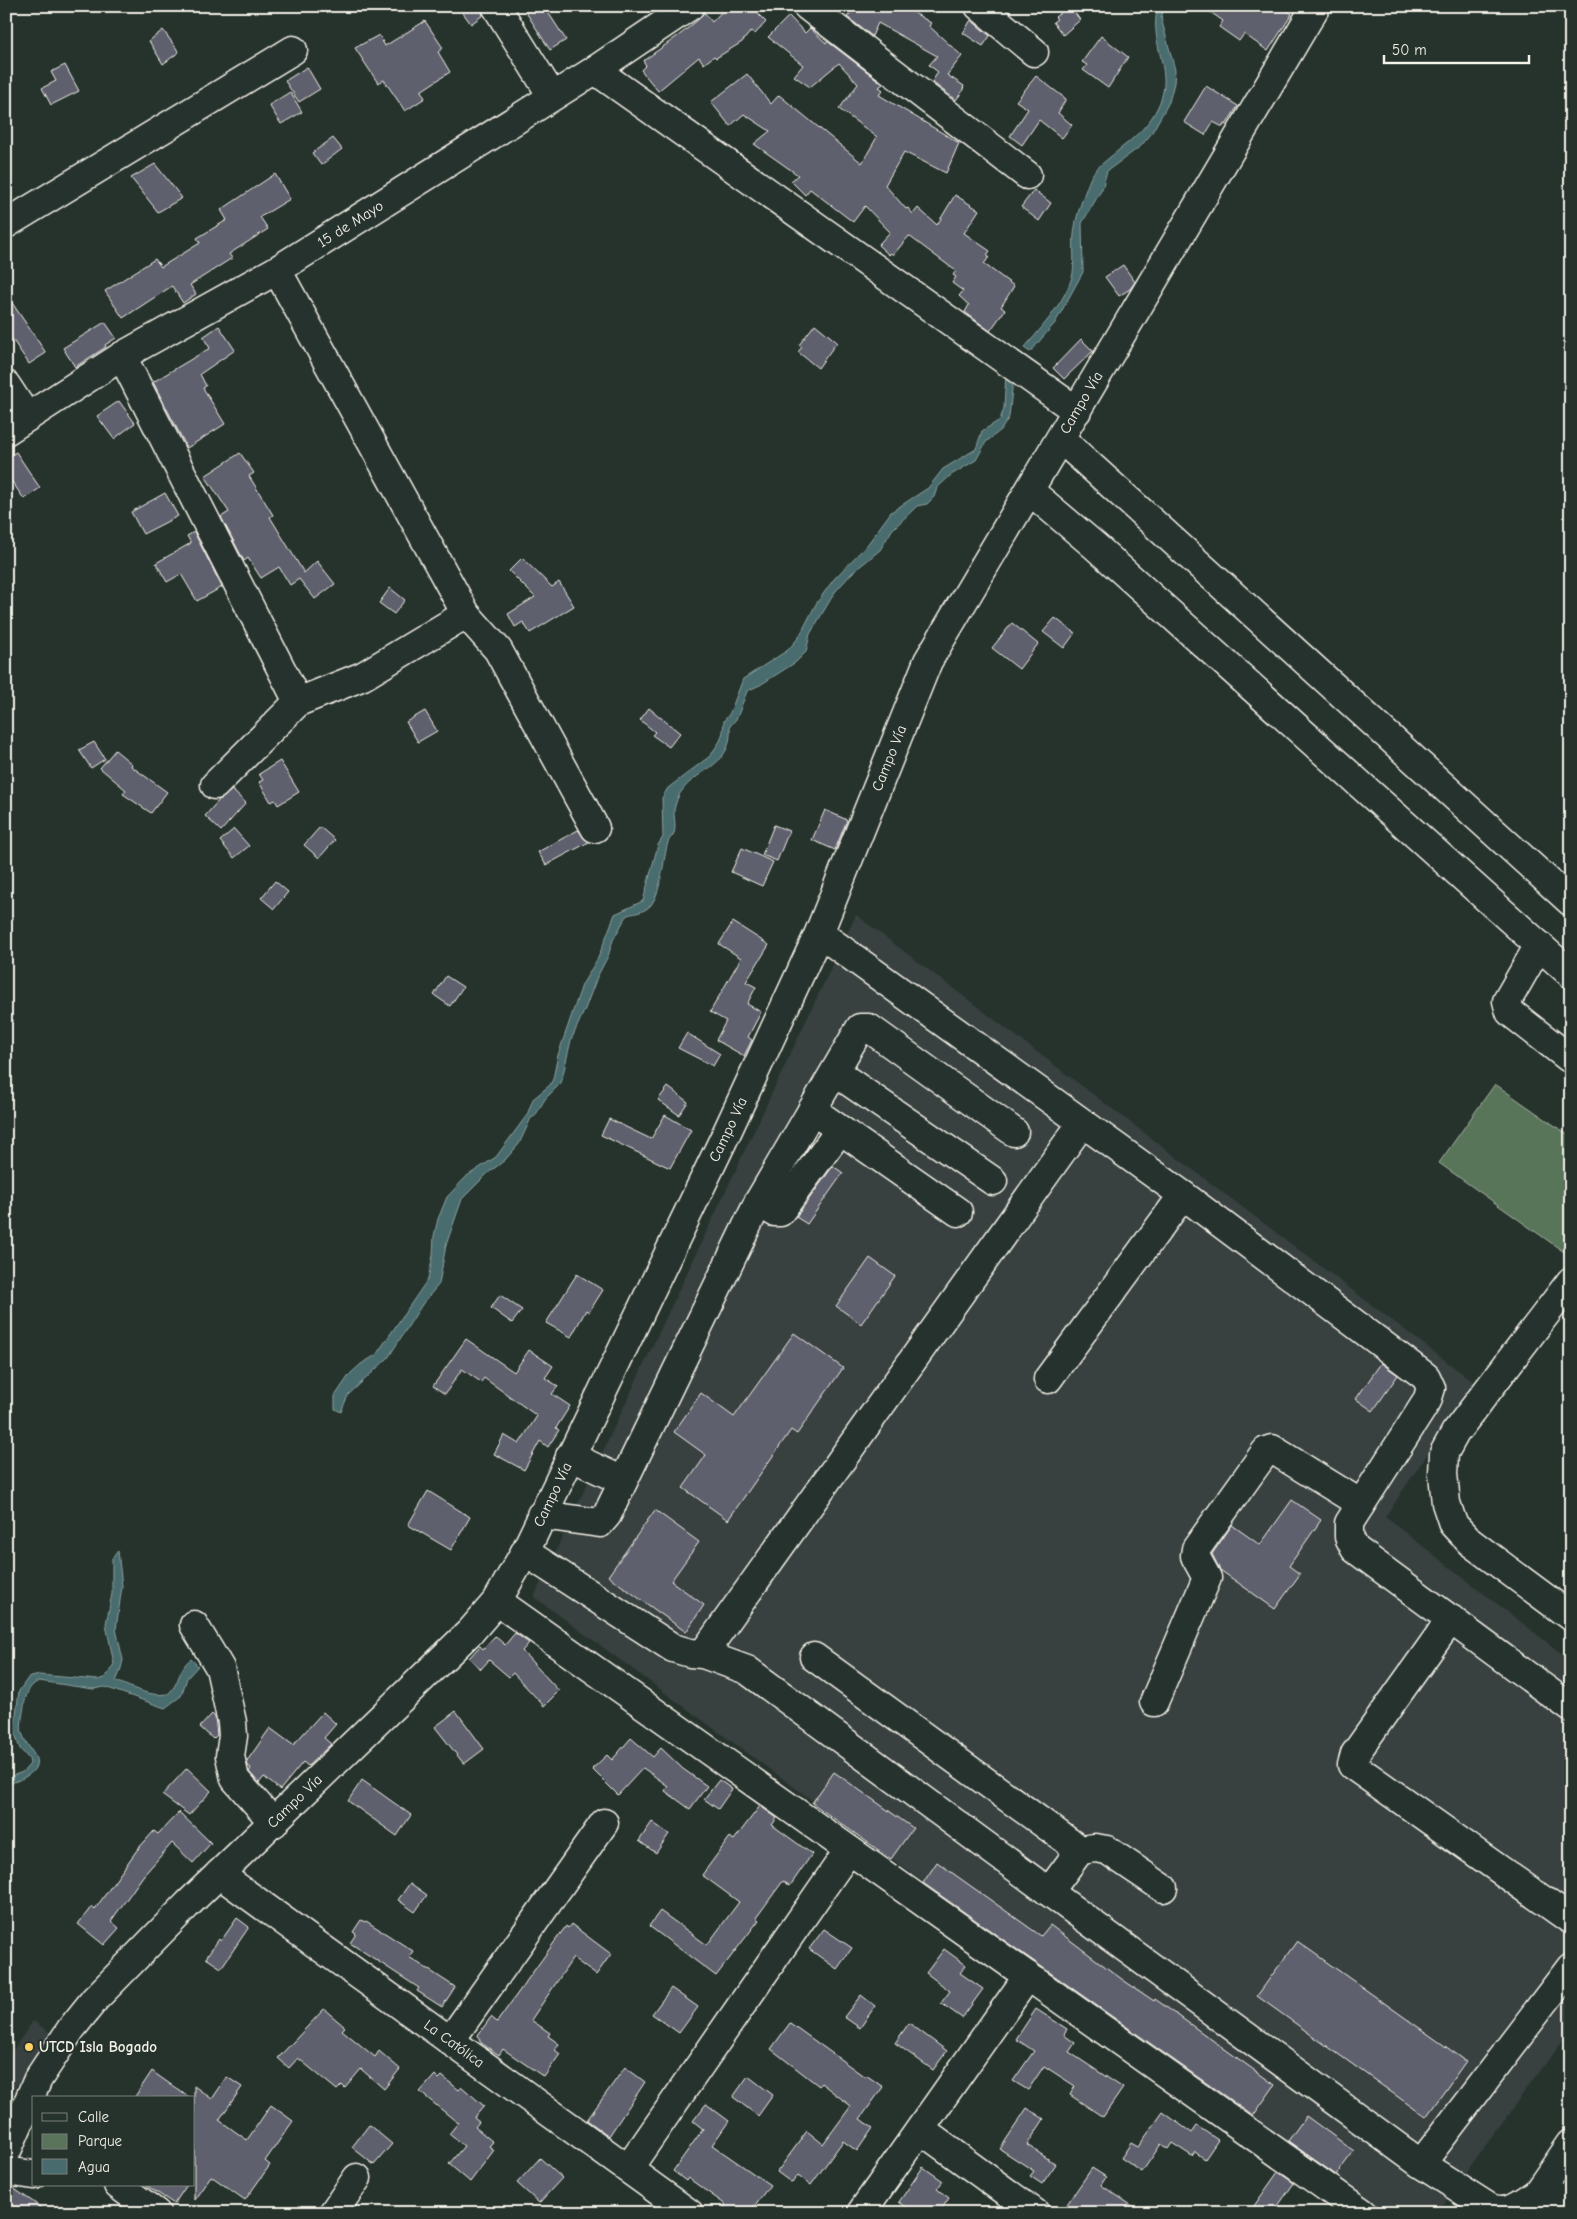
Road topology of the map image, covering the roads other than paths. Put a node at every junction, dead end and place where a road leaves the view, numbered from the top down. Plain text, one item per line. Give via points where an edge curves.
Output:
1 (496, 6) edge
2 (690, 6) edge
3 (808, 6) edge
4 (979, 6) edge
5 (1316, 6) edge
6 (293, 50) dead end
7 (1034, 52) dead end
8 (595, 70) junction
9 (552, 96) junction
10 (1027, 175) dead end
11 (6, 224) edge
12 (277, 270) junction
13 (122, 356) junction
14 (6, 385) edge
15 (1077, 411) junction
16 (16, 424) edge
17 (1061, 439) junction
18 (1030, 491) junction
19 (466, 614) junction
20 (298, 702) junction
21 (215, 785) dead end
22 (595, 828) dead end
23 (1571, 902) edge
24 (819, 933) junction
25 (1539, 945) junction
26 (1571, 974) edge
27 (1568, 1058) dead end
28 (835, 1072) junction
29 (812, 1110) junction
30 (1082, 1123) junction
31 (840, 1130) junction
32 (1014, 1132) dead end
33 (993, 1181) dead end
34 (1182, 1196) junction
35 (759, 1201) junction
36 (958, 1212) dead end
37 (1571, 1281) edge
38 (1048, 1378) dead end
39 (570, 1456) junction
40 (623, 1481) junction
41 (1361, 1504) junction
42 (541, 1515) junction
43 (524, 1552) junction
44 (497, 1601) junction
45 (1571, 1617) edge
46 (1451, 1619) junction
47 (194, 1624) dead end
48 (702, 1654) junction
49 (814, 1657) dead end
50 (1154, 1702) dead end
51 (1571, 1708) edge
52 (274, 1823) junction
53 (604, 1823) dead end
54 (849, 1850) junction
55 (1080, 1850) junction
56 (219, 1874) junction
57 (1163, 1888) dead end
58 (1049, 1892) junction
59 (1571, 1920) edge
60 (1571, 1967) edge
61 (1028, 1976) junction
62 (450, 2041) junction
63 (921, 2130) junction
64 (17, 2131) edge
65 (1571, 2144) edge
66 (1421, 2164) junction
67 (628, 2169) junction
68 (6, 2171) edge
69 (32, 2176) edge
70 (357, 2178) dead end
71 (119, 2186) edge
72 (1537, 2193) junction
73 (1571, 2200) edge
74 (156, 2213) edge
75 (333, 2213) edge
76 (689, 2213) edge
77 (861, 2213) edge
78 (1035, 2213) edge
79 (1363, 2213) edge

1 - 9 street
2 - 8 street, 15 de Mayo
3 - 10 street
4 - 7 street
5 - 15 street, Campo Vía
6 - 11 street
8 - 9 street, 15 de Mayo
8 - 15 street
9 - 12 street, 15 de Mayo
12 - 13 street, 15 de Mayo
12 - 19 street
13 - 16 street, 15 de Mayo
13 - 20 street
14 - 16 street
15 - 17 street, Campo Vía
17 - 18 street, Campo Vía
17 - 23 street
18 - 24 street, Campo Vía via 928,661
18 - 25 street
19 - 20 street via 363,676
19 - 22 street via 498,650
20 - 21 street
24 - 30 street
24 - 39 street, Campo Vía
25 - 26 street
25 - 27 street via 1507,1001 1510,1012
28 - 29 street
28 - 32 street via 860,1028 869,1028
28 - 33 street
29 - 31 street
29 - 35 street
30 - 34 street
30 - 48 street
31 - 35 street via 780,1212 774,1212
31 - 36 street
34 - 38 street
34 - 41 street via 1426,1377 1430,1388 1427,1401
35 - 40 street
37 - 45 street via 1455,1433 1444,1453 1443,1474 1446,1503 1453,1524 1470,1542
39 - 40 street
39 - 42 street, Campo Vía
40 - 42 street via 607,1515 600,1522
41 - 46 street via 1349,1523 1349,1537 1355,1548
41 - 50 street via 1272,1449 1266,1451 1196,1549 1195,1556 1207,1578
42 - 43 street, Campo Vía
43 - 44 street, Campo Vía
43 - 48 street via 673,1648
44 - 52 street, Campo Vía
44 - 54 street
46 - 51 street
46 - 59 street via 1355,1754 1352,1765
47 - 52 street via 220,1668 232,1722 230,1756 235,1779
48 - 58 street via 747,1670
49 - 55 street
52 - 56 street, Campo Vía
53 - 62 street
54 - 61 street
54 - 67 street
55 - 57 street via 1107,1850
55 - 58 street
56 - 62 street, La Católica
56 - 64 street, Campo Vía via 124,1968 77,2022 38,2080
58 - 66 street
60 - 66 street
61 - 63 street
61 - 79 street
62 - 67 street, La Católica
63 - 77 street
63 - 78 street
65 - 72 street
66 - 72 street via 1498,2211 1511,2210
67 - 76 street, La Católica
68 - 69 street
70 - 75 street
71 - 74 street
72 - 73 street

